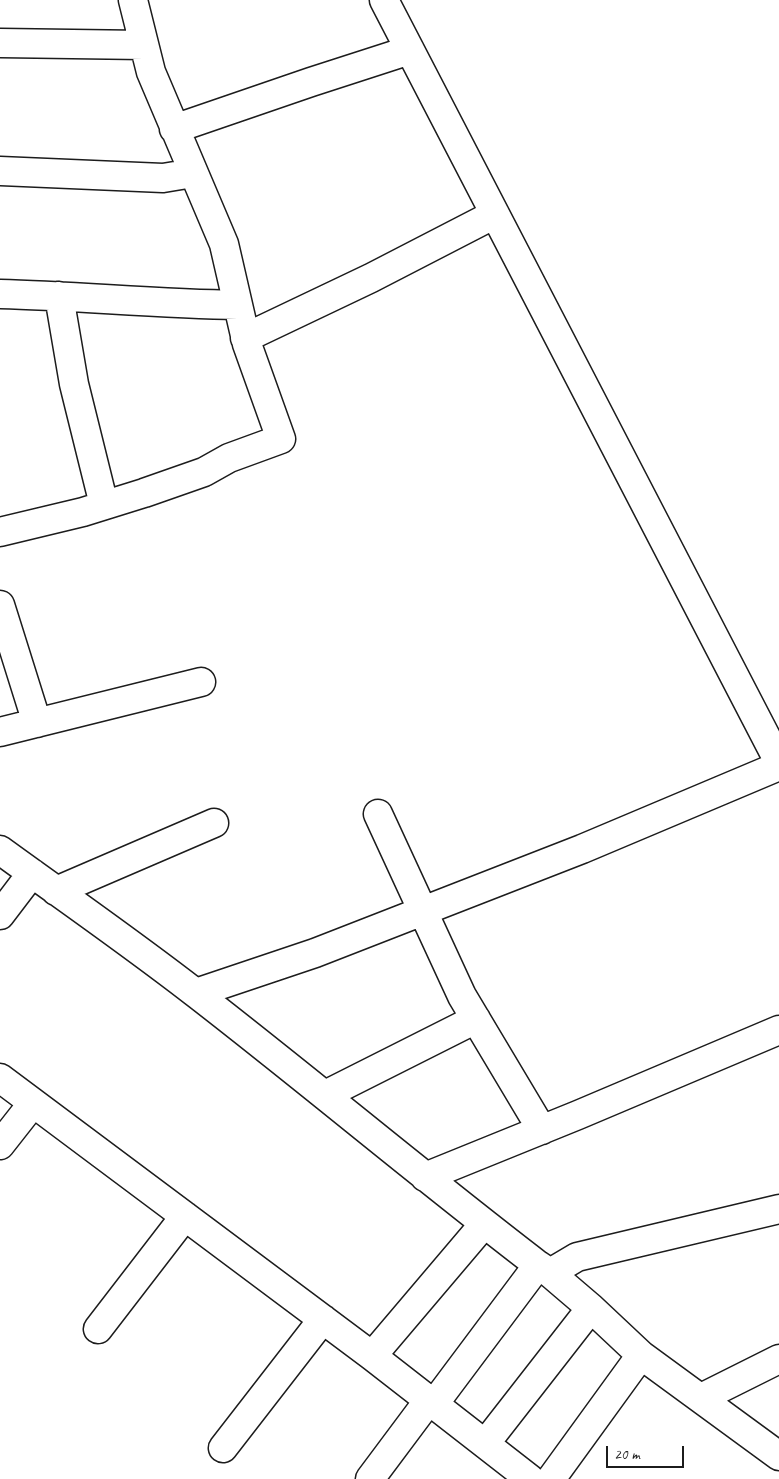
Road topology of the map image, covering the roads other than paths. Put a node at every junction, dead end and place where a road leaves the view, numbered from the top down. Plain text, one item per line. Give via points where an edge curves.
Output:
1 (133, 0) edge
2 (384, 0) edge
3 (0, 43) edge
4 (144, 45) junction
5 (410, 50) junction
6 (174, 129) junction
7 (0, 171) edge
8 (193, 173) junction
9 (495, 214) junction
10 (0, 294) edge
11 (59, 296) junction
12 (238, 305) junction
13 (245, 338) junction
14 (104, 505) junction
15 (0, 532) edge
16 (0, 605) edge
17 (201, 682) dead end
18 (37, 723) junction
19 (0, 732) edge
20 (779, 762) edge
21 (779, 766) edge
22 (378, 814) dead end
23 (214, 824) dead end
24 (0, 850) edge
25 (32, 873) junction
26 (56, 891) junction
27 (422, 910) junction
28 (0, 915) edge
29 (196, 993) junction
30 (476, 1019) junction
31 (779, 1030) edge
32 (0, 1078) edge
33 (325, 1095) junction
34 (33, 1103) junction
35 (542, 1130) junction
36 (0, 1145) edge
37 (425, 1177) junction
38 (779, 1209) edge
39 (185, 1216) junction
40 (484, 1224) junction
41 (544, 1269) junction
42 (591, 1308) junction
43 (323, 1320) junction
44 (98, 1328) dead end
45 (372, 1356) junction
46 (641, 1356) junction
47 (779, 1359) edge
48 (700, 1398) junction
49 (431, 1402) junction
50 (485, 1444) junction
51 (223, 1448) dead end
52 (779, 1456) edge
53 (370, 1479) edge
54 (530, 1479) edge
55 (551, 1479) edge

1 - 4 street
2 - 5 street
3 - 4 street
4 - 6 street via 150,72
5 - 6 street
5 - 9 street
6 - 8 street
7 - 8 street via 163,178
8 - 12 street via 224,244
9 - 13 street
9 - 20 street
10 - 11 street
11 - 12 street
11 - 14 street via 74,384
12 - 13 street
13 - 14 street via 281,439 229,458 204,472
14 - 15 street
16 - 18 street
17 - 18 street
18 - 19 street
21 - 27 street via 582,850
22 - 27 street
23 - 26 street
24 - 25 street
25 - 26 street
25 - 28 street
26 - 29 street
27 - 29 street via 315,953
27 - 30 street
29 - 33 street
30 - 33 street
30 - 35 street
31 - 35 street
32 - 34 street
33 - 37 street
34 - 36 street
34 - 39 street
35 - 37 street
37 - 40 street
38 - 41 street via 577,1257
39 - 43 street
39 - 44 street
40 - 41 street
40 - 45 street
41 - 42 street
41 - 49 street
42 - 46 street
42 - 50 street
43 - 45 street
43 - 51 street
45 - 49 street
46 - 48 street
46 - 55 street
47 - 48 street
48 - 52 street
49 - 50 street
49 - 53 street
50 - 54 street

